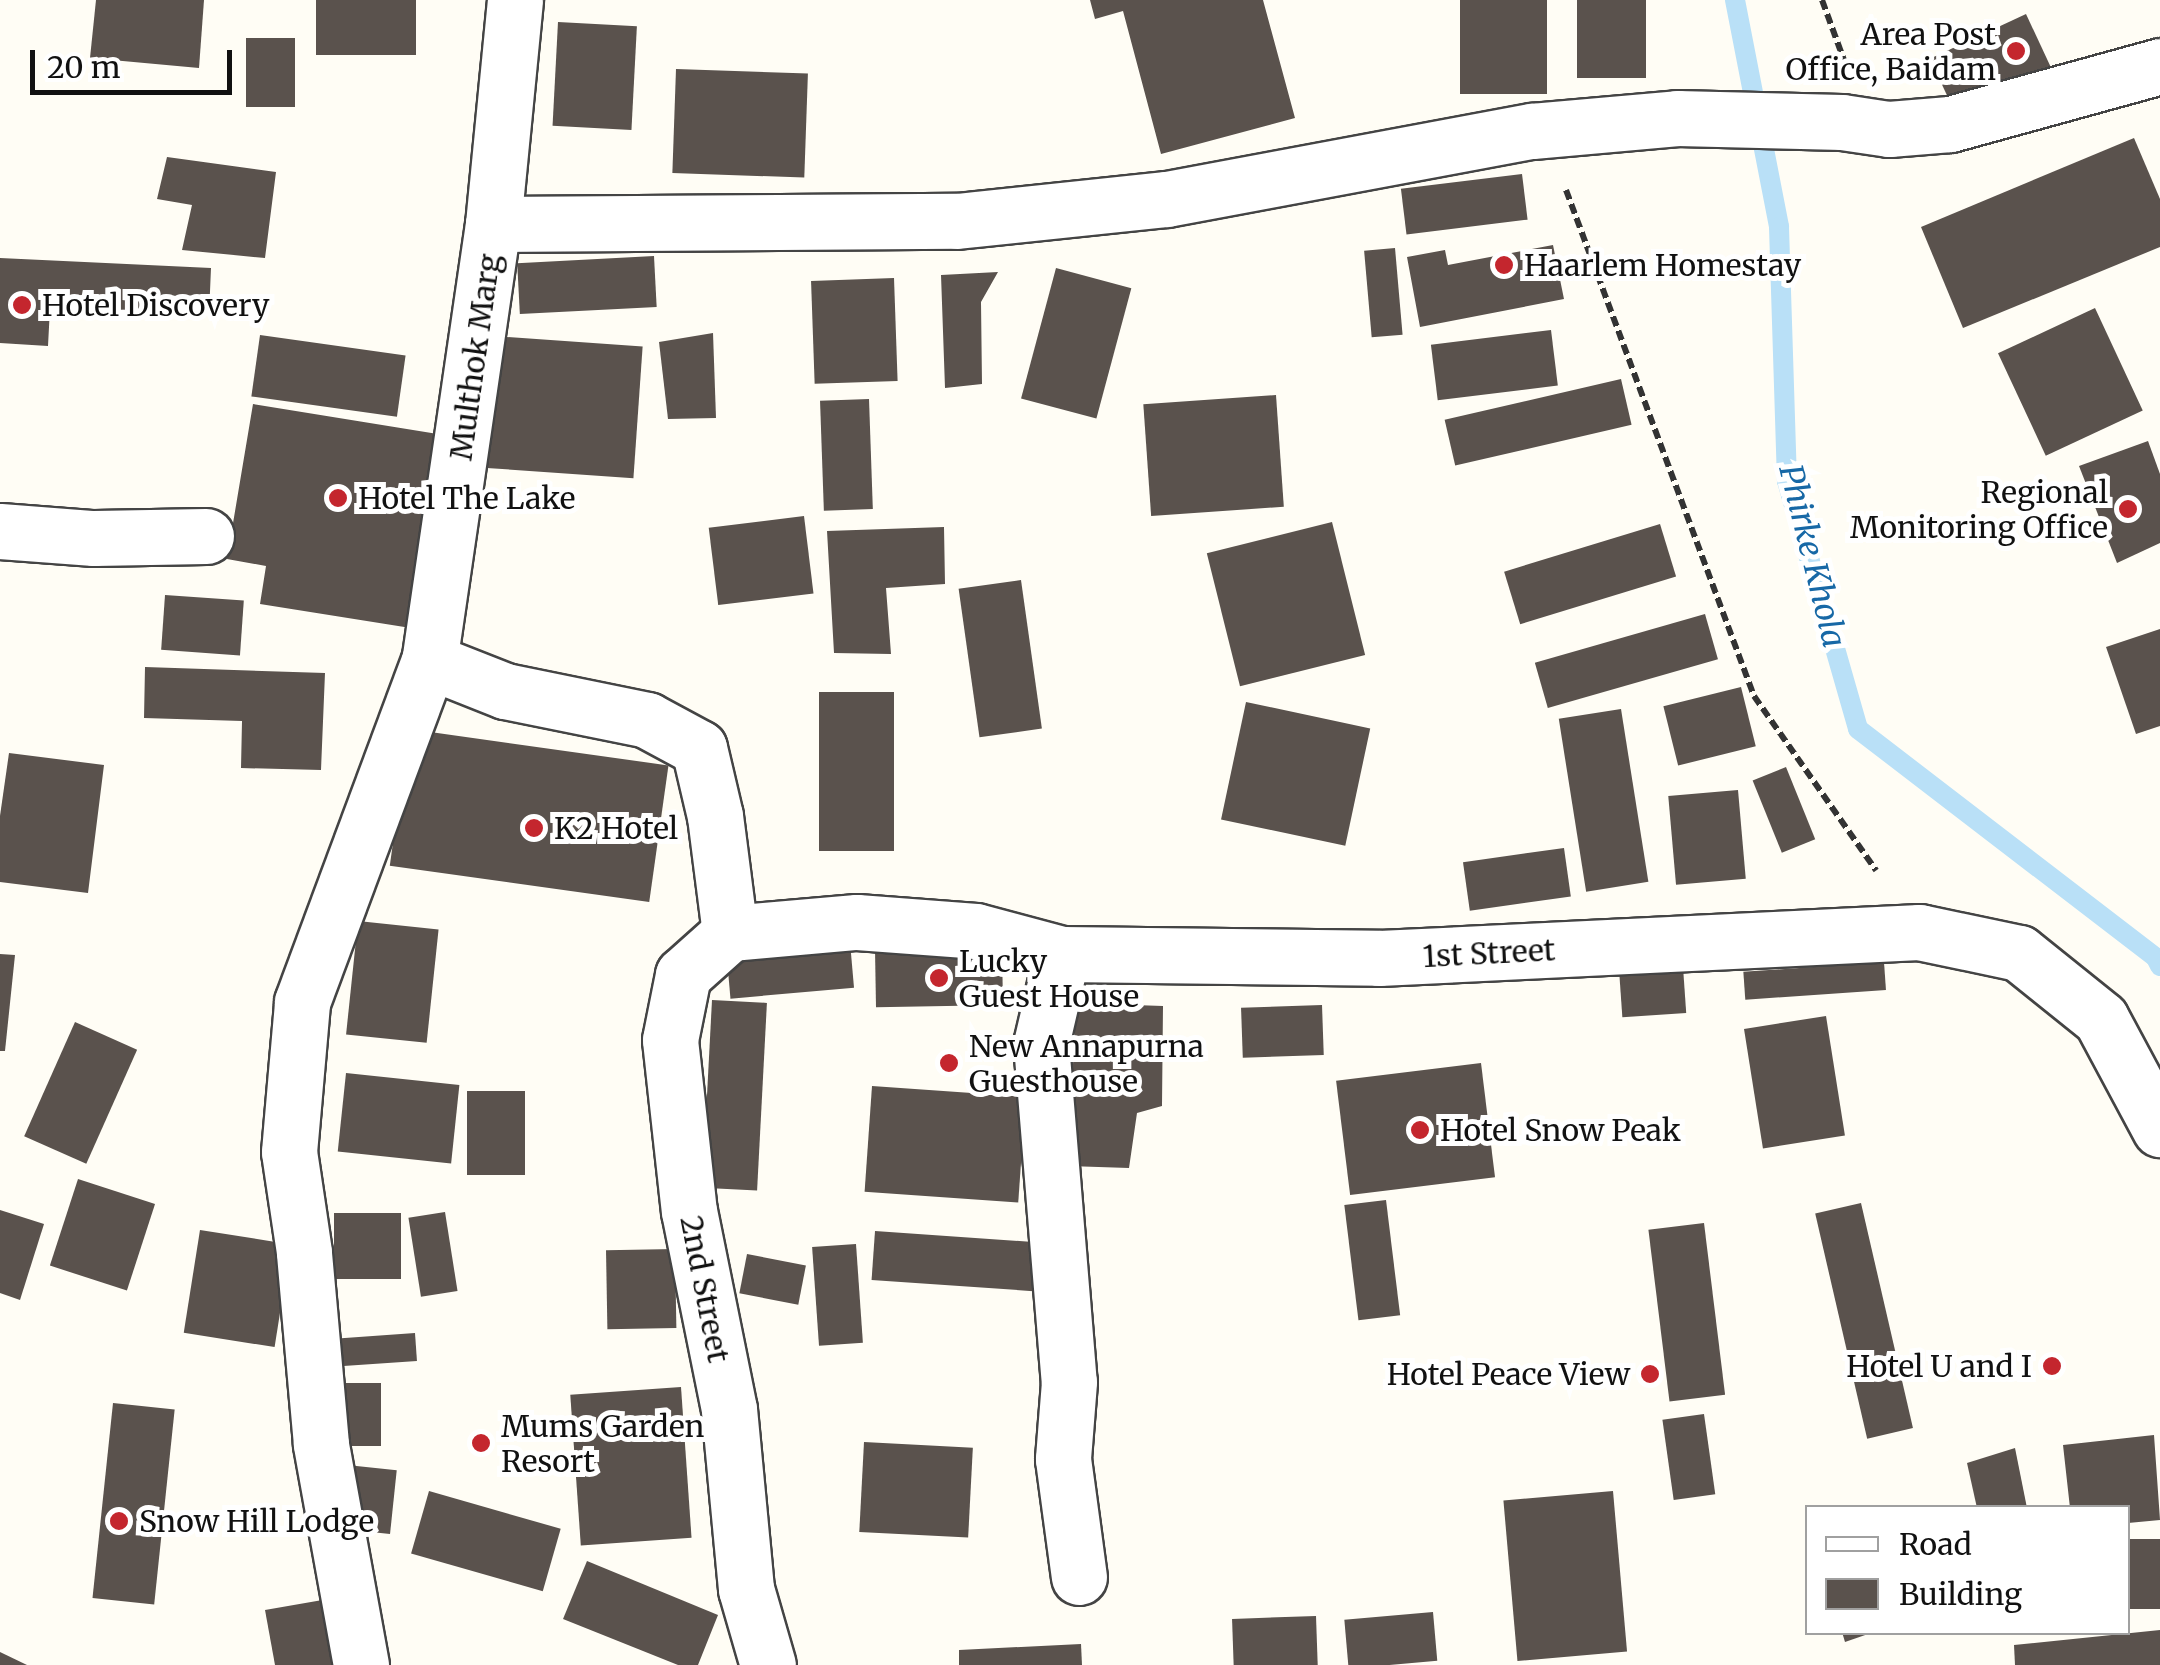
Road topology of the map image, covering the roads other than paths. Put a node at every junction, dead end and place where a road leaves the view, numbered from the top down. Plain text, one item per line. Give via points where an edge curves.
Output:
1 (515, 0) edge
2 (2160, 66) edge
3 (493, 224) junction
4 (0, 531) edge
5 (206, 536) dead end
6 (429, 660) junction
7 (730, 932) junction
8 (1062, 954) junction
9 (2160, 1129) edge
10 (1079, 1577) dead end
11 (362, 1665) edge
12 (768, 1665) edge

1 - 3 street, Multhok Marg
2 - 3 street via 1950,124 1890,130 1842,122 1677,118 1532,131 1167,198 958,221
3 - 6 street, Multhok Marg
4 - 5 street
6 - 7 street via 505,692 647,720 699,748
6 - 11 street, Multhok Marg via 302,1002 289,1152 321,1444
7 - 8 street, 1st Street via 856,922 976,931
7 - 12 street, 2nd Street via 683,975 670,1040 688,1211 729,1410 746,1589
8 - 9 street, 1st Street via 1379,958 1920,932 2019,953 2101,1020
8 - 10 street via 1041,1044 1070,1382 1063,1458

